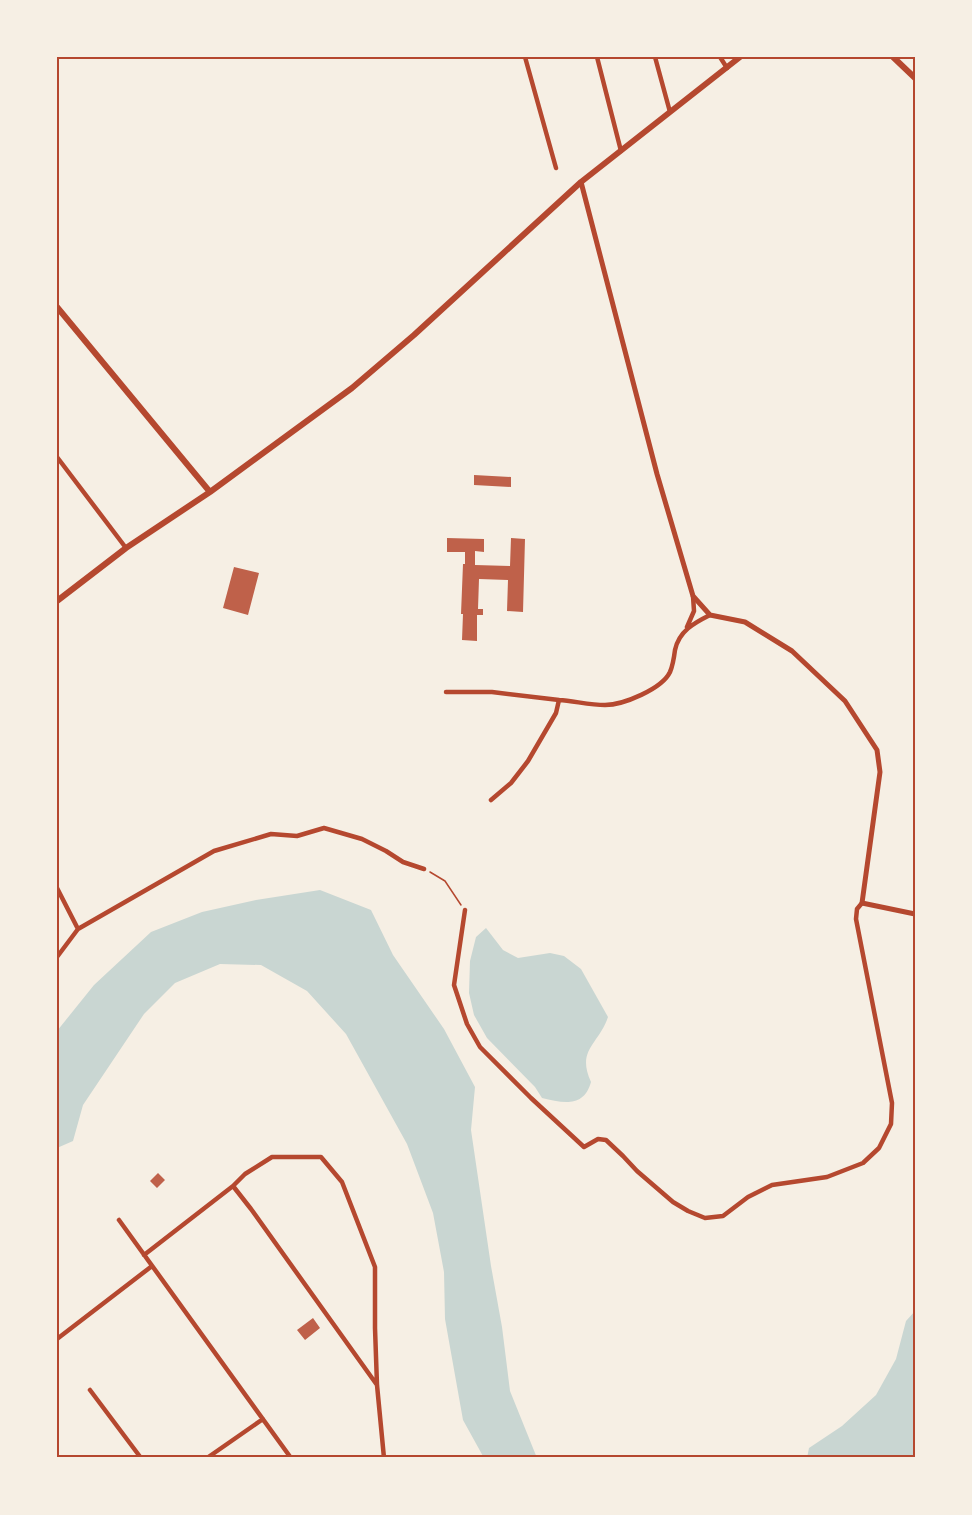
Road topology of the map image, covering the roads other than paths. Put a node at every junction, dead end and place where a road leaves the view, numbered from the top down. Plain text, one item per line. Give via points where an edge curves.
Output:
1 (525, 57) edge
2 (597, 57) edge
3 (655, 57) edge
4 (720, 57) edge
5 (740, 57) edge
6 (893, 57) edge
7 (727, 68) junction
8 (915, 78) edge
9 (670, 112) junction
10 (621, 151) junction
11 (556, 168) dead end
12 (581, 182) junction
13 (57, 307) edge
14 (57, 457) edge
15 (210, 492) junction
16 (126, 548) junction
17 (693, 596) junction
18 (57, 601) edge
19 (710, 615) junction
20 (686, 630) junction
21 (446, 692) dead end
22 (559, 700) junction
23 (491, 800) dead end
24 (424, 869) road end
25 (57, 888) edge
26 (862, 903) junction
27 (465, 910) road end
28 (915, 914) edge
29 (78, 929) junction
30 (57, 957) edge
31 (233, 1186) junction
32 (119, 1220) dead end
33 (144, 1255) junction
34 (152, 1266) junction
35 (57, 1339) edge
36 (377, 1385) junction
37 (90, 1390) dead end
38 (263, 1419) junction
39 (141, 1458) edge
40 (207, 1458) edge
41 (291, 1458) edge
42 (384, 1458) edge

1 - 11 street
2 - 10 street
3 - 9 street
4 - 7 street
5 - 7 main road
6 - 8 main road
7 - 9 main road
9 - 10 main road
10 - 12 main road
12 - 15 main road via 352,388
12 - 17 street
13 - 15 main road
14 - 16 street
15 - 16 main road
16 - 18 main road
17 - 19 street
17 - 20 street via 694,611
19 - 20 street
19 - 26 street via 745,622 792,651 845,701 877,750 880,772
20 - 22 street via 675,647 669,674 642,694 607,705
21 - 22 street via 492,692
22 - 23 street via 556,713 528,760 511,783
24 - 29 street via 362,839 324,828 297,836 272,834 214,851
25 - 29 street
26 - 27 street via 856,919 892,1102 891,1124 879,1148 863,1163 827,1177 772,1185 723,1216 705,1218 667,1197 606,1140 598,1139 584,1147 480,1047 467,1024 454,985
26 - 28 street
29 - 30 street
31 - 33 street
31 - 36 street
31 - 36 street via 272,1157 321,1157 342,1182 375,1267
32 - 33 street
33 - 34 street
34 - 35 street
34 - 38 street
36 - 42 street
37 - 39 street
38 - 40 street
38 - 41 street

